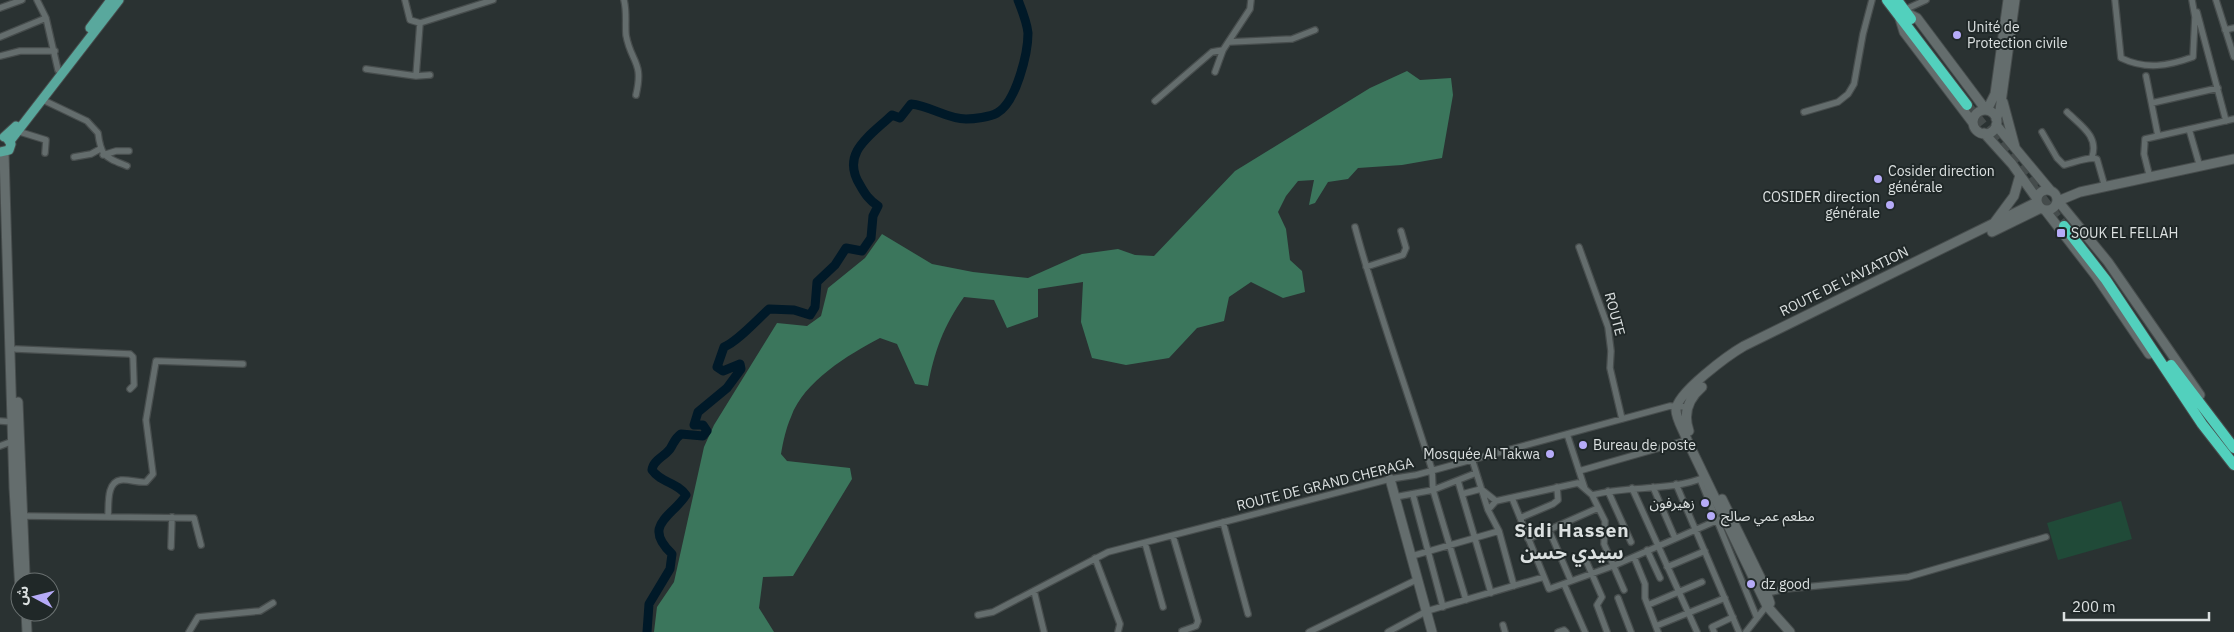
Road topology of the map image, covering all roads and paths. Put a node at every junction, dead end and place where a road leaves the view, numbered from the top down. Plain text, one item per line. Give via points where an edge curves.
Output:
1 (22, 0) edge
2 (37, 0) edge
3 (111, 0) edge
4 (119, 0) edge
5 (405, 0) edge
6 (493, 0) edge
7 (624, 0) edge
8 (1251, 0) edge
9 (1872, 0) edge
10 (1887, 0) edge
11 (1897, 0) edge
12 (1926, 0) edge
13 (2008, 0) edge
14 (2015, 0) edge
15 (2115, 0) edge
16 (2193, 0) edge
17 (2216, 0) edge
18 (0, 8) edge
19 (1903, 13) junction
20 (46, 18) junction
21 (420, 23) junction
22 (2234, 28) edge
23 (1316, 30) dead end
24 (2225, 30) junction
25 (0, 37) edge
26 (1229, 42) junction
27 (1223, 50) junction
28 (2233, 50) edge
29 (54, 51) junction
30 (0, 56) edge
31 (2234, 57) edge
32 (366, 69) dead end
33 (58, 70) junction
34 (1215, 72) dead end
35 (430, 75) dead end
36 (416, 76) junction
37 (2146, 76) dead end
38 (2218, 88) junction
39 (1998, 94) junction
40 (636, 95) dead end
41 (41, 99) junction
42 (1155, 101) dead end
43 (1972, 102) junction
44 (2152, 103) junction
45 (1986, 110) junction
46 (1804, 112) dead end
47 (2067, 112) dead end
48 (2234, 119) edge
49 (2226, 121) junction
50 (1996, 122) junction
51 (1973, 123) junction
52 (2189, 129) junction
53 (17, 131) junction
54 (2042, 132) dead end
55 (1984, 133) junction
56 (2158, 136) junction
57 (3, 145) edge
58 (129, 150) dead end
59 (101, 152) junction
60 (2016, 152) junction
61 (45, 153) dead end
62 (74, 157) dead end
63 (2092, 157) junction
64 (2234, 159) edge
65 (127, 166) dead end
66 (2200, 167) junction
67 (2020, 175) junction
68 (2150, 178) junction
69 (2105, 187) junction
70 (2055, 196) junction
71 (2040, 205) junction
72 (1993, 224) junction
73 (1355, 227) dead end
74 (1401, 230) dead end
75 (1580, 247) dead end
76 (1366, 267) junction
77 (16, 348) junction
78 (243, 364) dead end
79 (2173, 378) junction
80 (130, 389) dead end
81 (1677, 405) junction
82 (1688, 407) junction
83 (1622, 419) junction
84 (2212, 420) junction
85 (0, 422) edge
86 (13, 422) junction
87 (1566, 434) junction
88 (1687, 440) junction
89 (13, 441) junction
90 (0, 446) edge
91 (2234, 448) edge
92 (1472, 459) junction
93 (2234, 466) edge
94 (1432, 470) junction
95 (1579, 471) junction
96 (1476, 473) junction
97 (1703, 478) junction
98 (1390, 479) junction
99 (1458, 481) junction
100 (1676, 484) junction
101 (1653, 486) junction
102 (1557, 488) junction
103 (1632, 488) junction
104 (1481, 489) junction
105 (1585, 489) junction
106 (1433, 490) junction
107 (1608, 491) junction
108 (1462, 494) junction
109 (1413, 495) junction
110 (1592, 495) junction
111 (1394, 497) junction
112 (1512, 498) junction
113 (1496, 501) junction
114 (1598, 508) junction
115 (1488, 510) junction
116 (22, 516) junction
117 (108, 516) junction
118 (1724, 517) junction
119 (172, 518) junction
120 (1520, 518) junction
121 (1223, 522) junction
122 (1550, 530) junction
123 (1696, 530) junction
124 (1499, 531) junction
125 (1172, 536) junction
126 (2046, 537) dead end
127 (1475, 538) junction
128 (1675, 538) junction
129 (1528, 539) junction
130 (1631, 542) dead end
131 (1145, 543) junction
132 (1450, 544) junction
133 (201, 545) dead end
134 (1658, 546) junction
135 (171, 547) dead end
136 (1648, 550) junction
137 (1428, 551) junction
138 (1705, 552) junction
139 (1412, 556) junction
140 (1584, 556) dead end
141 (1634, 557) junction
142 (1094, 558) junction
143 (1613, 566) junction
144 (1667, 567) junction
145 (19, 572) edge
146 (25, 572) edge
147 (1593, 574) junction
148 (1544, 577) junction
149 (1660, 578) dead end
150 (1418, 579) junction
151 (1571, 581) junction
152 (1702, 582) dead end
153 (1564, 584) junction
154 (1514, 586) junction
155 (1624, 590) dead end
156 (1034, 591) junction
157 (1491, 593) junction
158 (1679, 593) junction
159 (1618, 598) dead end
160 (1724, 598) junction
161 (1466, 600) junction
162 (1768, 600) junction
163 (273, 603) dead end
164 (1648, 605) junction
165 (1163, 607) dead end
166 (1443, 607) junction
167 (1427, 612) junction
168 (1688, 613) junction
169 (1248, 614) dead end
170 (978, 615) dead end
171 (1733, 617) junction
172 (1757, 618) junction
173 (1657, 629) edge
174 (1182, 631) edge
175 (189, 632) edge
176 (1044, 632) edge
177 (1118, 632) edge
178 (1309, 632) edge
179 (1388, 632) edge
180 (1432, 632) edge
181 (1558, 632) edge
182 (1566, 632) edge
183 (1585, 632) edge
184 (1607, 632) edge
185 (1631, 632) edge
186 (1697, 632) edge
187 (1714, 632) edge
188 (1739, 632) edge
189 (1746, 632) edge
190 (1790, 632) edge
191 (1798, 632) edge

1 - 18 street
2 - 20 street
3 - 33 main road
4 - 41 main road
5 - 21 street via 410,20
6 - 21 street
7 - 40 street via 626,36 640,77
8 - 26 street via 1250,9
9 - 46 street via 1854,84 1848,94 1838,102
10 - 19 highway
11 - 19 highway
12 - 19 street
13 - 39 main road
14 - 39 main road
15 - 16 street via 2121,58 2136,66 2157,65 2193,56
16 - 38 street
17 - 24 street
19 - 43 highway
19 - 51 main road via 1904,32
20 - 25 street
20 - 29 street
21 - 36 street
22 - 24 street
23 - 26 street via 1292,39
24 - 28 street
26 - 27 street
27 - 34 street
27 - 42 street via 1212,52
28 - 31 street
29 - 30 street via 20,51
29 - 33 street
32 - 36 street
33 - 57 main road
35 - 36 street
37 - 44 street
38 - 44 street
38 - 49 street
39 - 43 main road
39 - 45 main road
39 - 50 main road
39 - 60 main road
41 - 53 main road
41 - 59 street via 87,121 98,133
43 - 45 main road
44 - 56 street
45 - 50 main road
45 - 51 main road via 1977,113
47 - 63 street via 2092,136 2095,148
48 - 49 street
49 - 52 street
50 - 55 main road via 1992,130
50 - 60 main road
51 - 55 main road via 1978,131
52 - 56 street
52 - 66 street
53 - 57 main road
53 - 61 street via 46,140
54 - 63 street via 2064,165
55 - 67 main road
56 - 68 street via 2144,139
57 - 77 main road
57 - 86 main road
58 - 59 street
59 - 62 street
59 - 65 street
60 - 70 main road
63 - 69 street via 2097,159
64 - 66 main road
66 - 68 main road
67 - 71 main road
67 - 72 main road via 2014,196
68 - 69 main road
69 - 70 main road
70 - 71 main road via 2052,209
70 - 71 main road via 2041,193
70 - 84 main road via 2108,262 2204,401
71 - 72 main road, ROUTE DE L'AVIATION
71 - 79 main road via 2096,276 2158,366
71 - 82 main road via 1747,350 1696,392
72 - 81 main road, ROUTE DE L'AVIATION via 1744,346 1720,362
73 - 76 street
74 - 76 street via 1406,248 1404,254
75 - 83 street, ROUTE via 1608,326 1610,368
76 - 94 street
77 - 80 street via 130,354 133,357 134,385
77 - 116 main road
78 - 117 street via 156,361 146,420 153,474 146,482 121,480 114,484
79 - 84 highway via 2066,224 2111,275 2167,360
79 - 93 highway
81 - 82 street, ROUTE DE GRAND CHERAGA
81 - 83 street, ROUTE DE GRAND CHERAGA
81 - 88 main road
82 - 118 main road via 1688,430
83 - 87 street, ROUTE DE GRAND CHERAGA
84 - 91 highway
85 - 86 street
86 - 89 main road
87 - 92 street, ROUTE DE GRAND CHERAGA
87 - 95 street
88 - 95 street
88 - 97 main road
89 - 90 street
89 - 145 main road
92 - 94 street, ROUTE DE GRAND CHERAGA
92 - 96 street
94 - 98 street, ROUTE DE GRAND CHERAGA
94 - 106 street
95 - 105 street
96 - 99 street
96 - 104 street
97 - 100 street
97 - 118 main road
98 - 111 main road
98 - 121 street, ROUTE DE GRAND CHERAGA
99 - 106 street
99 - 108 street
100 - 101 street
100 - 123 street
101 - 103 street
101 - 128 street
102 - 105 street via 1578,483
102 - 112 street
102 - 120 street via 1558,500 1554,504
103 - 107 street
103 - 134 street
104 - 108 street
104 - 113 street
104 - 115 street
105 - 110 street
106 - 109 street
106 - 132 street
107 - 110 street
107 - 130 street
108 - 127 street
109 - 111 street
109 - 137 street
110 - 114 street
111 - 139 main road
112 - 113 street
112 - 120 street
113 - 115 street
114 - 122 street
114 - 143 street via 1604,521 1604,544
115 - 124 street
116 - 117 street
116 - 146 main road
117 - 119 street
118 - 123 street
118 - 162 main road
118 - 162 main road
118 - 172 street via 1739,578
119 - 133 street via 194,518
119 - 135 street
120 - 129 street
121 - 125 street, ROUTE DE GRAND CHERAGA
121 - 169 street
122 - 129 street
122 - 151 street
123 - 128 street
123 - 138 street
124 - 127 street
124 - 154 street
125 - 131 street, ROUTE DE GRAND CHERAGA
125 - 174 street via 1198,622 1196,626
126 - 162 street via 1908,578 1785,589
127 - 132 street
127 - 157 street
128 - 134 street
129 - 148 street
131 - 142 street, ROUTE DE GRAND CHERAGA
131 - 165 street
132 - 137 street
132 - 161 street
134 - 136 street
134 - 144 street
136 - 141 street
136 - 149 street
137 - 139 street
137 - 166 street
138 - 144 street
138 - 160 street
139 - 150 main road
140 - 147 street
141 - 143 street
141 - 164 street via 1645,584
142 - 156 street, ROUTE DE GRAND CHERAGA
142 - 177 street via 1120,624
143 - 147 street
143 - 155 street
144 - 158 street
147 - 151 street
147 - 184 street via 1602,597 1597,605
148 - 153 street via 1549,589
148 - 154 street
150 - 167 main road
150 - 178 street
151 - 153 street
152 - 158 street
153 - 183 street
154 - 157 street
156 - 170 street, ROUTE DE GRAND CHERAGA via 993,612
156 - 176 street
157 - 161 street
158 - 164 street
158 - 168 street
159 - 185 street
160 - 168 street
160 - 171 street
161 - 166 street
162 - 172 street
162 - 190 main road
162 - 191 main road
163 - 175 street via 260,611 198,617
164 - 173 street
166 - 167 street
167 - 179 street
167 - 180 main road
168 - 173 street
168 - 186 street
171 - 187 street via 1712,627
171 - 188 street
172 - 189 street
181 - 182 street

